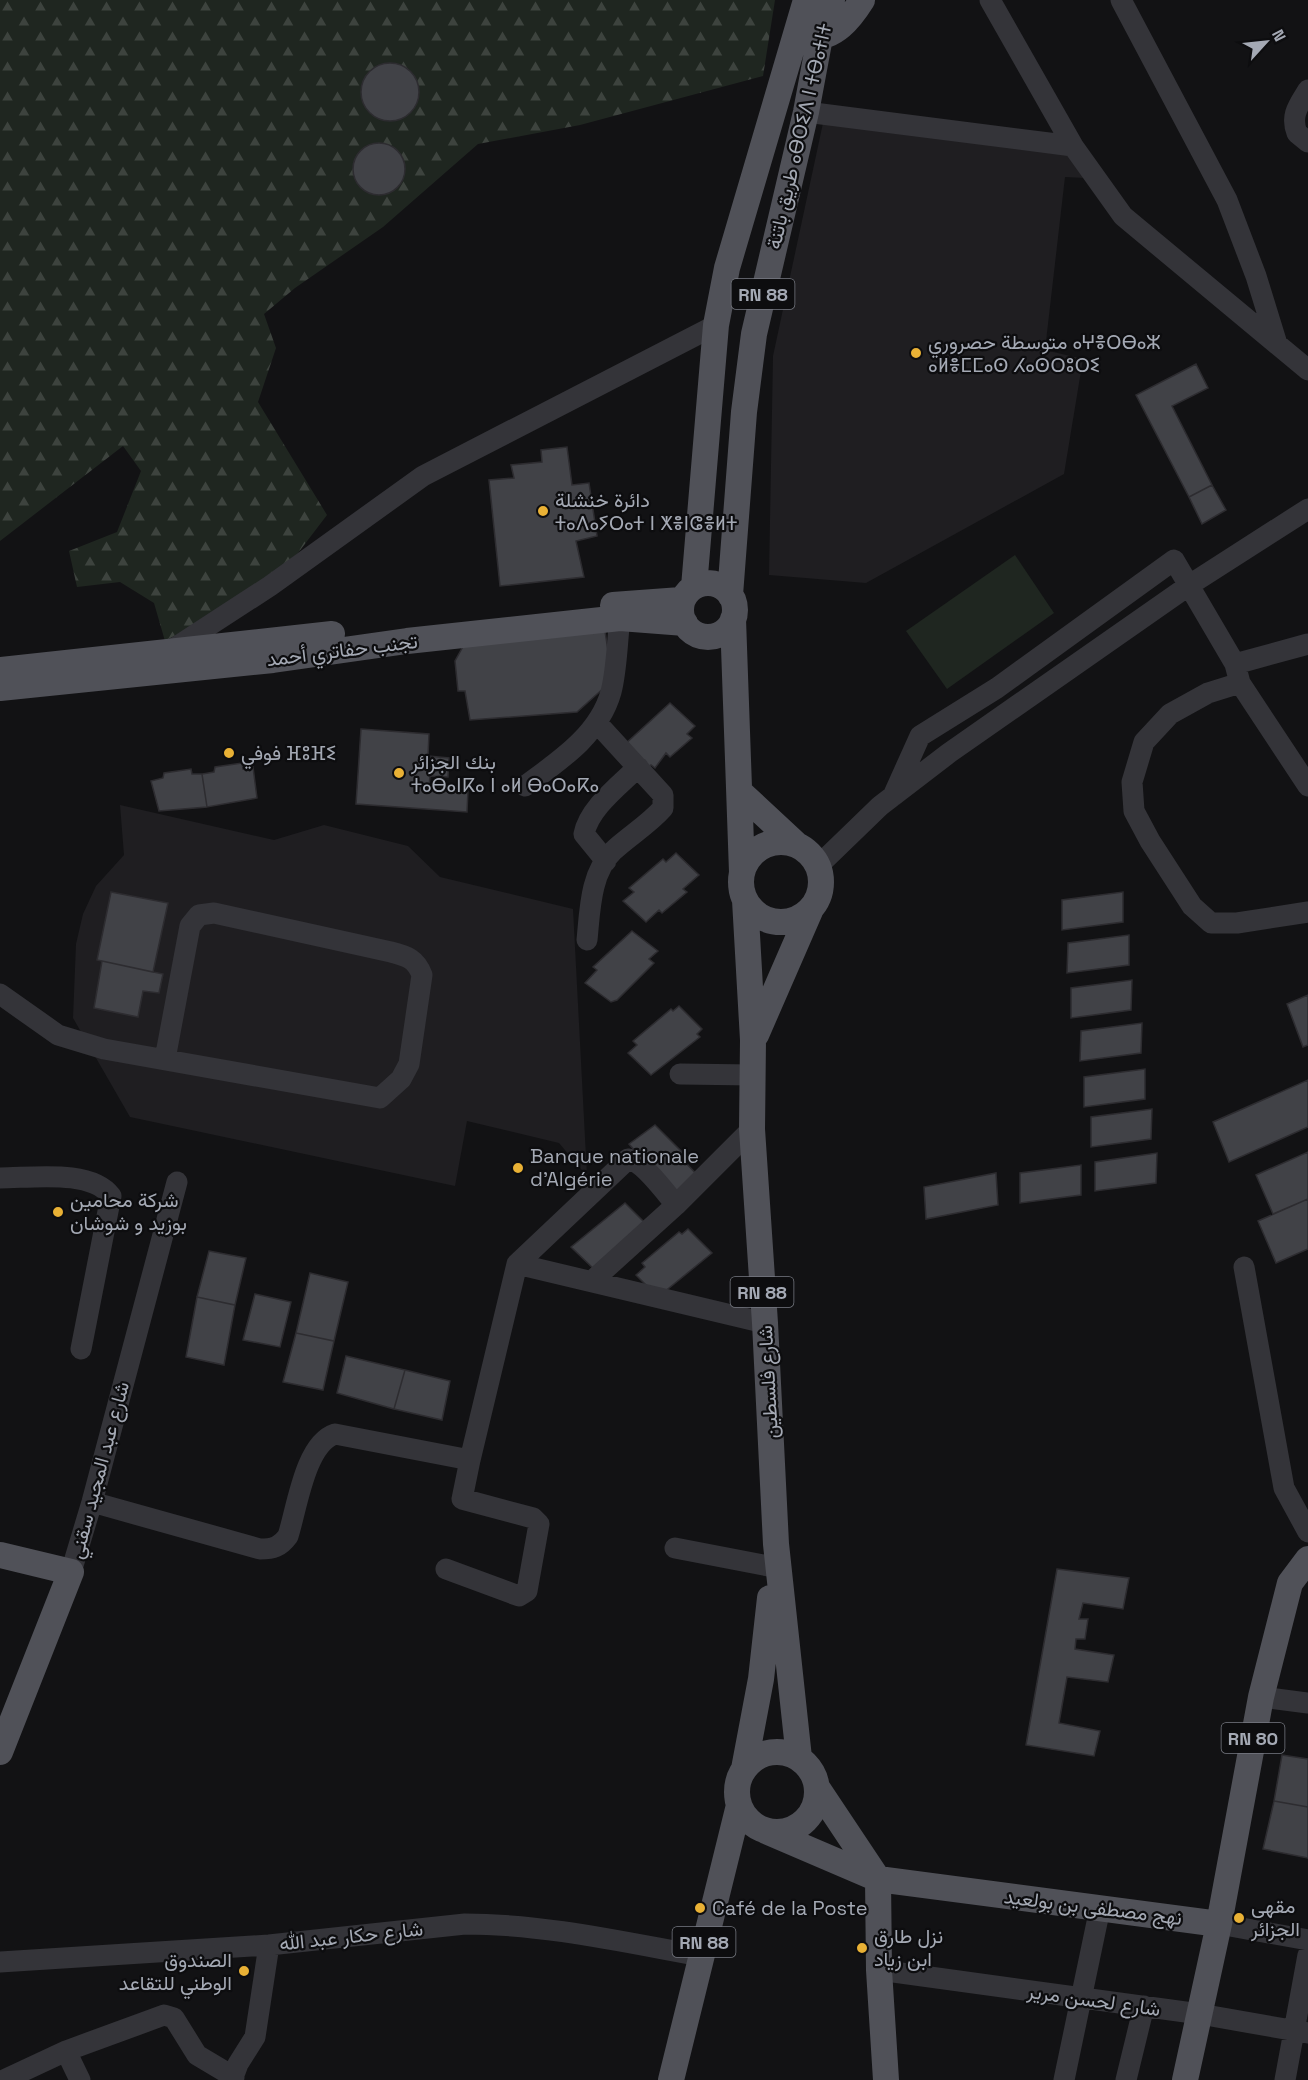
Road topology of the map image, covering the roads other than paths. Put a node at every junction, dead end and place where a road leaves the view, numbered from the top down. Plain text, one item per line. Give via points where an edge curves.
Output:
1 (806, 0) edge
2 (832, 0) edge
3 (862, 0) edge
4 (990, 0) edge
5 (1121, 0) edge
6 (808, 37) junction
7 (1308, 90) edge
8 (806, 112) junction
9 (1308, 142) edge
10 (1073, 146) junction
11 (716, 325) junction
12 (1277, 344) junction
13 (1308, 370) edge
14 (1308, 509) edge
15 (1191, 584) junction
16 (687, 603) junction
17 (732, 607) junction
18 (620, 618) junction
19 (713, 636) junction
20 (1308, 644) edge
21 (170, 651) junction
22 (0, 670) edge
23 (1238, 674) junction
24 (0, 688) edge
25 (735, 704) junction
26 (597, 723) junction
27 (638, 767) junction
28 (525, 786) dead end
29 (1308, 786) edge
30 (741, 793) junction
31 (893, 796) junction
32 (798, 845) junction
33 (606, 861) junction
34 (818, 866) junction
35 (742, 872) junction
36 (745, 900) junction
37 (810, 911) junction
38 (1308, 912) edge
39 (587, 940) dead end
40 (0, 994) edge
41 (753, 1040) junction
42 (165, 1059) junction
43 (680, 1074) dead end
44 (753, 1075) junction
45 (752, 1130) junction
46 (0, 1178) edge
47 (177, 1182) dead end
48 (676, 1205) junction
49 (517, 1264) junction
50 (1244, 1267) dead end
51 (592, 1281) junction
52 (765, 1323) junction
53 (81, 1349) dead end
54 (470, 1460) junction
55 (92, 1502) junction
56 (1308, 1532) edge
57 (675, 1548) dead end
58 (0, 1554) edge
59 (1308, 1558) edge
60 (776, 1560) junction
61 (446, 1569) dead end
62 (71, 1572) junction
63 (1261, 1697) junction
64 (1308, 1703) edge
65 (0, 1752) edge
66 (799, 1758) junction
67 (744, 1769) junction
68 (818, 1789) junction
69 (740, 1805) junction
70 (766, 1831) junction
71 (878, 1879) junction
72 (1100, 1908) junction
73 (1219, 1924) junction
74 (1308, 1940) edge
75 (269, 1945) junction
76 (1308, 1955) edge
77 (701, 1956) junction
78 (0, 1962) edge
79 (879, 1970) junction
80 (1079, 1998) junction
81 (1144, 2007) junction
82 (1200, 2014) junction
83 (1302, 2033) edge
84 (66, 2051) junction
85 (233, 2078) edge
86 (4, 2080) edge
87 (80, 2080) edge
88 (670, 2080) edge
89 (886, 2080) edge
90 (1064, 2080) edge
91 (1126, 2080) edge
92 (1185, 2080) edge
93 (1284, 2080) edge

1 - 6 main road, طريق باتنة ⴰⴱⵔⵉⴷ ⵏ ⵜⴱⴰⵜⵏⵜ / RN 88
2 - 6 main road, طريق باتنة ⴰⴱⵔⵉⴷ ⵏ ⵜⴱⴰⵜⵏⵜ / RN 88
3 - 6 main road via 839,28
4 - 10 street
5 - 12 street via 1227,200
6 - 8 main road, طريق باتنة ⴰⴱⵔⵉⴷ ⵏ ⵜⴱⴰⵜⵏⵜ / RN 88
6 - 11 main road, طريق باتنة ⴰⴱⵔⵉⴷ ⵏ ⵜⴱⴰⵜⵏⵜ / RN 88 via 727,268
7 - 9 street via 1293,120 1297,133
8 - 10 street
8 - 17 main road, طريق باتنة ⴰⴱⵔⵉⴷ ⵏ ⵜⴱⴰⵜⵏⵜ / RN 88 via 754,334 744,412
10 - 12 street via 1137,230
11 - 16 main road, طريق باتنة ⴰⴱⵔⵉⴷ ⵏ ⵜⴱⴰⵜⵏⵜ / RN 88
11 - 21 street via 423,476 270,586
12 - 13 street
14 - 15 street
15 - 23 street
15 - 31 street
15 - 31 street via 1174,560 997,688 920,736
16 - 17 main road via 710,583 724,589
16 - 18 main road, تجنب حفاتري أحمد
16 - 19 main road via 698,635
16 - 21 main road, تجنب حفاتري أحمد
17 - 19 main road via 729,627
17 - 25 main road, RN 88
18 - 24 main road, تجنب حفاتري أحمد
18 - 26 street via 610,692
19 - 25 main road, RN 88
20 - 23 street
21 - 22 main road, تجنب حفاتري أحمد
23 - 29 street
23 - 38 street via 1170,714 1144,742 1132,782 1134,811 1192,906 1211,922 1237,923
25 - 30 main road, RN 88
26 - 27 street
26 - 28 street via 582,741
27 - 33 street via 585,826 584,834
27 - 33 street via 663,795 663,808 611,852
30 - 32 main road
30 - 35 main road, RN 88
31 - 34 street
32 - 34 main road
32 - 35 main road via 775,842 763,846 747,861
33 - 39 street via 591,895
34 - 37 main road via 821,890
35 - 36 main road
36 - 37 main road via 758,914 775,922 787,922
36 - 41 main road, RN 88
37 - 41 main road, RN 88
40 - 42 street via 58,1035 104,1049
41 - 44 main road, شارع فلسطين / RN 88
42 - 42 street via 380,1098 397,1084 409,1064 420,968 410,958 391,952 214,914 199,915 190,926
43 - 44 street
44 - 45 main road, شارع فلسطين / RN 88
45 - 48 street
45 - 52 main road, شارع فلسطين / RN 88
46 - 53 street via 81,1178 104,1187 111,1196
47 - 55 street, شارع عبد المجيد سقني
48 - 49 street via 651,1176 628,1159
48 - 51 street
49 - 51 street
49 - 54 street
50 - 56 street via 1284,1488
51 - 52 street
52 - 60 main road, شارع فلسطين / RN 88
54 - 55 street via 335,1434 327,1437 311,1456 288,1536 282,1544 269,1549
54 - 61 street via 462,1498 533,1518 539,1524 527,1591 519,1596
55 - 62 street, شارع عبد المجيد سقني
57 - 60 street
58 - 62 main road
59 - 63 main road, RN 80 via 1290,1583
60 - 66 main road, شارع فلسطين / RN 88
60 - 67 main road, شارع فلسطين / RN 88 via 761,1679
62 - 65 main road, شارع عبد المجيد سقني
63 - 64 street
63 - 73 main road, RN 80
66 - 67 main road via 787,1753 763,1754
66 - 68 main road via 808,1766
67 - 69 main road via 738,1780
68 - 70 main road via 811,1814 802,1823 785,1831
68 - 71 main road
69 - 70 main road via 746,1817
69 - 77 main road, RN 88
70 - 71 main road, نهج مصطفى بن بولعيد
71 - 72 main road, نهج مصطفى بن بولعيد
71 - 79 main road
72 - 73 main road, نهج مصطفى بن بولعيد
72 - 80 street
73 - 74 street, نهج مصطفى بن بولعيد
73 - 82 main road
75 - 77 street, شارع حكار عبد الله via 491,1924 573,1933
75 - 78 street, شارع حكار عبد الله
75 - 85 street via 255,2037
76 - 83 street
77 - 88 main road, RN 88
79 - 80 street, شارع لحسن مرير
79 - 89 main road
80 - 81 street, شارع لحسن مرير
80 - 90 street
81 - 82 street, شارع لحسن مرير
81 - 91 street
82 - 83 street, شارع لحسن مرير
82 - 92 main road
83 - 93 street
84 - 85 street via 164,2015 170,2016 203,2060
84 - 86 street
84 - 87 street

